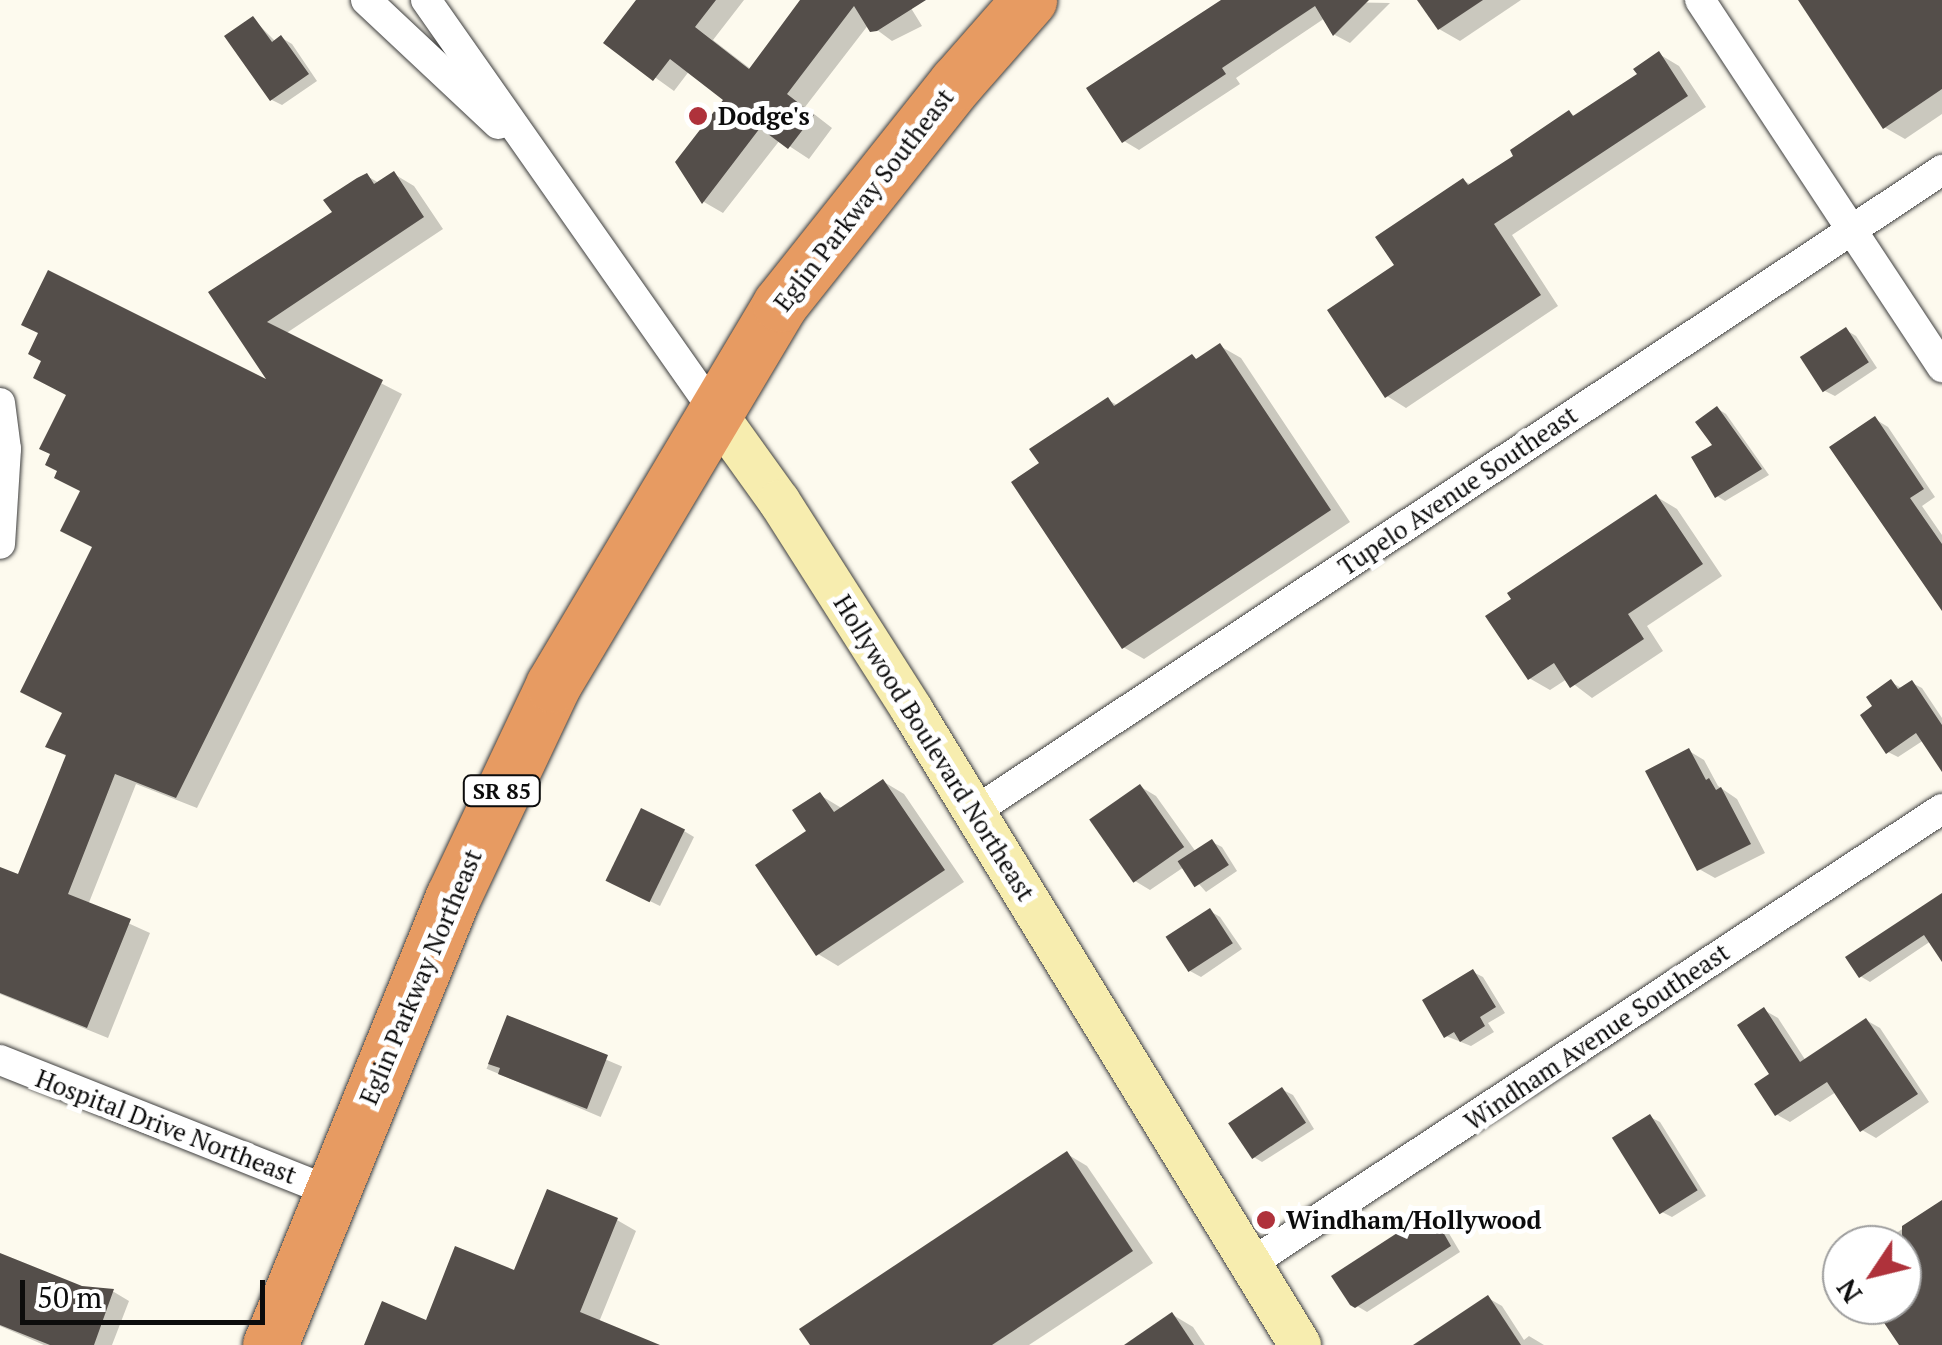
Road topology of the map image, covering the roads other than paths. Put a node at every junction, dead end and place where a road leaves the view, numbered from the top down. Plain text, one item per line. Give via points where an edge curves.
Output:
1 (366, 0) edge
2 (426, 0) edge
3 (1029, 0) edge
4 (1700, 0) edge
5 (545, 166) junction
6 (1942, 170) edge
7 (1852, 230) junction
8 (1942, 367) edge
9 (0, 403) edge
10 (715, 412) junction
11 (0, 544) edge
12 (1942, 809) edge
13 (974, 812) junction
14 (0, 1060) edge
15 (332, 1192) junction
16 (1250, 1264) junction
17 (270, 1345) edge
18 (1300, 1345) edge

1 - 5 street, Hollywood Boulevard Northeast
2 - 5 street, Hollywood Boulevard Northeast
3 - 10 highway, Eglin Parkway Southeast / SR 85 via 780,304
4 - 7 street
5 - 10 street, Hollywood Boulevard Northeast
6 - 7 street, Tupelo Avenue Southeast
7 - 8 street
7 - 13 street, Tupelo Avenue Southeast
9 - 11 street via 6,450
10 - 13 street, Hollywood Boulevard Northeast via 779,501
10 - 15 highway, Eglin Parkway Northeast / SR 85 via 553,684 453,897
12 - 16 street, Windham Avenue Southeast
13 - 16 street, Hollywood Boulevard Northeast
14 - 15 street, Hospital Drive Northeast
15 - 17 highway, Eglin Parkway Northeast / SR 85
16 - 18 street, Hollywood Boulevard Northeast

